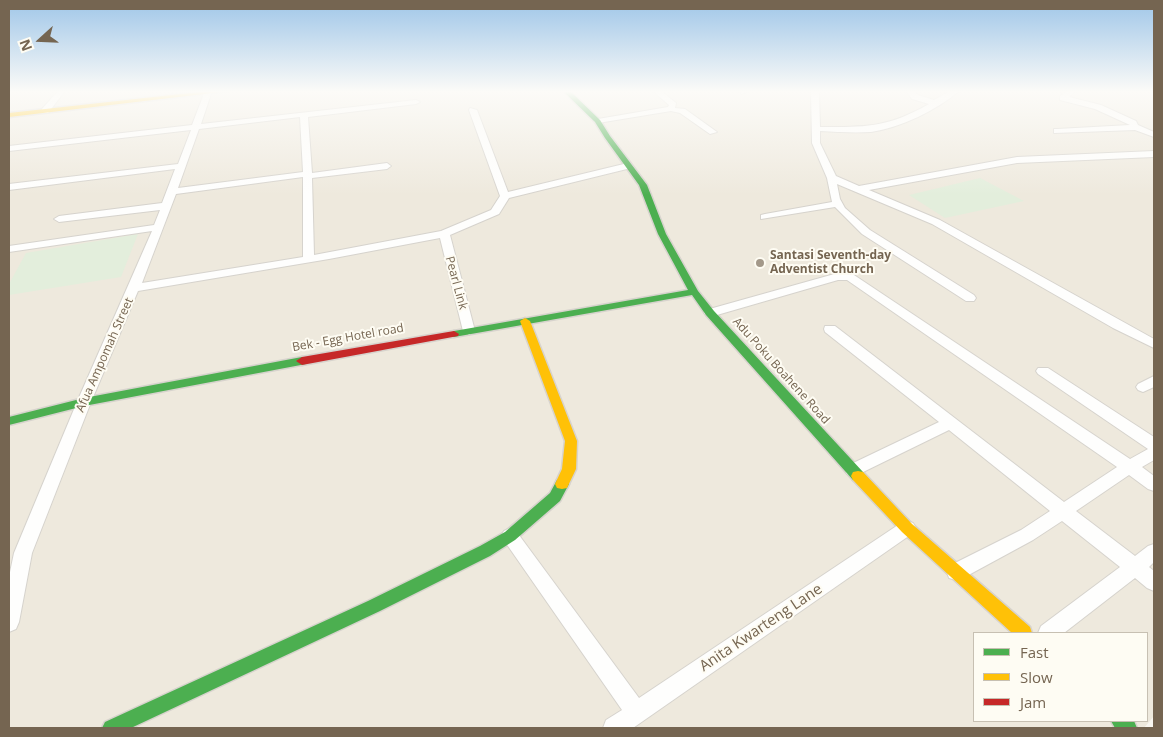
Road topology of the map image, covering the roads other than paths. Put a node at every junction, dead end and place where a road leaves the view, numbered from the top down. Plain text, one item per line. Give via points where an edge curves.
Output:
1 (214, 125) edge
2 (305, 125) edge
3 (478, 125) edge
4 (601, 125) edge
5 (703, 125) edge
6 (816, 125) edge
7 (889, 125) edge
8 (1154, 126) edge
9 (1136, 127) junction
10 (194, 128) junction
11 (816, 130) junction
12 (1057, 131) dead end
13 (713, 132) dead end
14 (1154, 136) edge
15 (9, 148) edge
16 (1154, 154) edge
17 (182, 166) junction
18 (387, 166) dead end
19 (628, 166) junction
20 (308, 175) junction
21 (832, 178) junction
22 (9, 187) edge
23 (858, 190) junction
24 (172, 192) junction
25 (505, 196) junction
26 (837, 204) junction
27 (166, 206) junction
28 (765, 217) dead end
29 (59, 219) dead end
30 (159, 227) junction
31 (444, 234) junction
32 (9, 249) edge
33 (309, 259) junction
34 (135, 288) junction
35 (694, 292) junction
36 (970, 298) dead end
37 (710, 313) junction
38 (525, 321) junction
39 (830, 329) dead end
40 (469, 331) junction
41 (1154, 344) edge
42 (1043, 371) dead end
43 (84, 402) junction
44 (9, 421) edge
45 (951, 423) junction
46 (1154, 444) edge
47 (1154, 453) edge
48 (1130, 467) junction
49 (853, 470) junction
50 (1154, 484) edge
51 (1064, 511) junction
52 (907, 528) junction
53 (510, 536) junction
54 (1154, 552) edge
55 (16, 555) edge
56 (1135, 567) junction
57 (956, 572) junction
58 (1154, 582) edge
59 (9, 622) edge
60 (1023, 632) edge
61 (1049, 632) edge
62 (637, 713) junction
63 (111, 728) edge
64 (614, 728) edge

1 - 10 street
2 - 20 street
3 - 25 street
4 - 19 street, Adu Poku Boahene Road
5 - 13 street
6 - 11 street
7 - 11 street
8 - 9 street
9 - 12 street
9 - 14 street
10 - 15 street
10 - 17 street, Afua Ampomah Street
11 - 21 street via 816,143
16 - 23 street via 1017,160
17 - 22 street
17 - 24 street, Afua Ampomah Street
18 - 20 street
19 - 25 street
19 - 35 street, Adu Poku Boahene Road via 643,185 662,234
20 - 24 street
20 - 33 street
21 - 23 street
21 - 26 street
23 - 41 street via 936,222
24 - 27 street, Afua Ampomah Street
25 - 31 street via 496,212
26 - 28 street
26 - 36 street via 866,232
27 - 29 street
27 - 30 street, Afua Ampomah Street
30 - 32 street
30 - 34 street, Afua Ampomah Street
31 - 33 street
31 - 40 street, Pearl Link
33 - 34 street
34 - 43 street, Afua Ampomah Street
35 - 37 street, Adu Poku Boahene Road
35 - 38 street, Bek - Egg Hotel road
37 - 48 street via 838,276 850,277
37 - 49 street, Adu Poku Boahene Road
38 - 40 street, Bek - Egg Hotel road
38 - 53 street via 571,441 569,469 555,497
39 - 45 street
40 - 43 street, Bek - Egg Hotel road
42 - 46 street
43 - 44 street, Bek - Egg Hotel road
43 - 55 street, Afua Ampomah Street
45 - 49 street
45 - 51 street
47 - 48 street
48 - 50 street
48 - 51 street
49 - 52 street, Adu Poku Boahene Road
51 - 56 street
51 - 57 street via 1027,535
52 - 57 street, Adu Poku Boahene Road
52 - 62 street, Anita Kwarteng Lane
53 - 62 street
53 - 63 street via 374,606
54 - 56 street
55 - 59 street, Afua Ampomah Street
56 - 58 street
56 - 61 street
57 - 60 street, Adu Poku Boahene Road
62 - 64 street, Anita Kwarteng Lane

